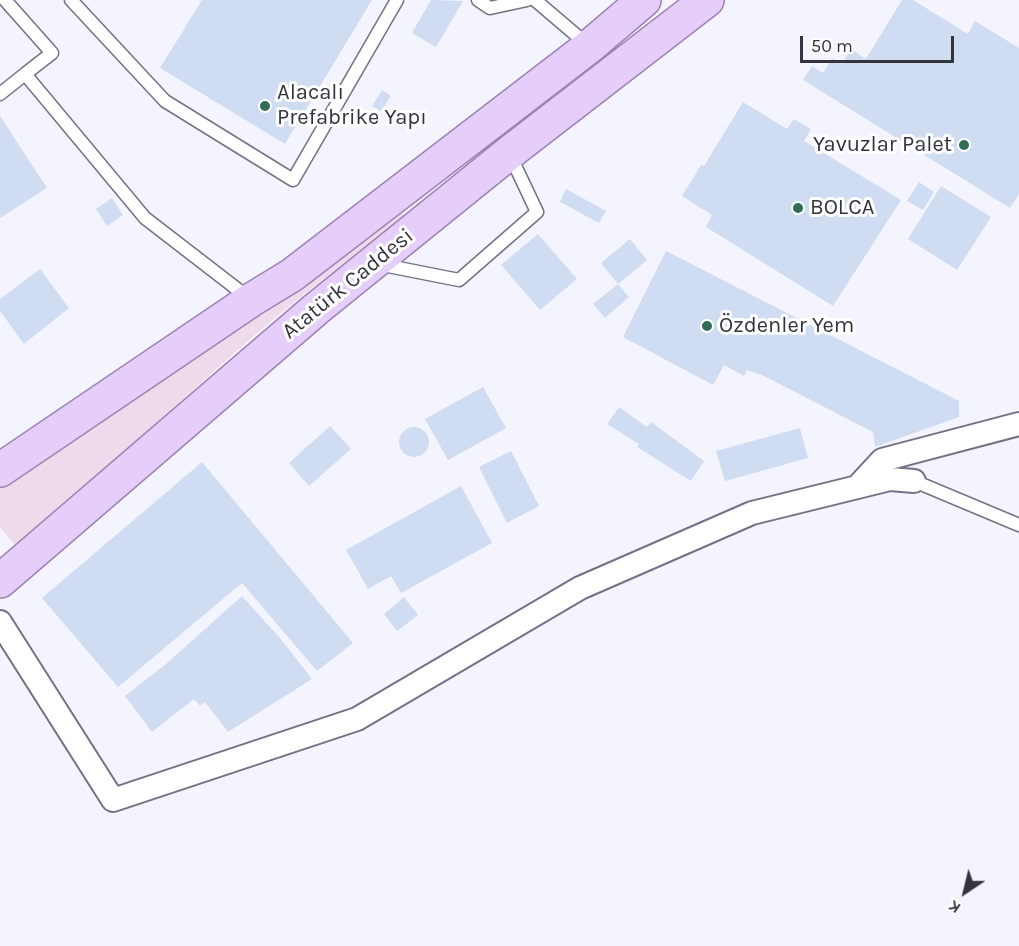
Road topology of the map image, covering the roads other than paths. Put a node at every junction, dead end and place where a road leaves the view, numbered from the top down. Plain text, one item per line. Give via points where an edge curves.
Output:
1 (5, 0) edge
2 (71, 0) edge
3 (397, 0) edge
4 (478, 0) edge
5 (527, 0) edge
6 (535, 0) edge
7 (644, 0) edge
8 (707, 0) edge
9 (590, 46) junction
10 (25, 74) junction
11 (0, 94) edge
12 (509, 153) junction
13 (374, 263) junction
14 (251, 300) junction
15 (1019, 424) edge
16 (0, 470) edge
17 (914, 482) joint
18 (857, 487) junction
19 (1019, 525) edge
20 (0, 581) edge
21 (0, 622) edge

1 - 10 lane via 52,52
2 - 3 lane via 165,101 293,180
4 - 5 lane via 490,8
6 - 9 lane
7 - 9 main road, Atatürk Caddesi
8 - 12 main road, Atatürk Caddesi
9 - 14 main road, Atatürk Caddesi via 292,275
10 - 11 lane
10 - 14 lane via 145,218
12 - 13 main road, Atatürk Caddesi
12 - 13 lane via 537,212 459,280
13 - 20 main road, Atatürk Caddesi
14 - 16 main road, Atatürk Caddesi
15 - 18 street via 882,460
17 - 18 street via 890,479
17 - 19 lane
18 - 21 street via 752,513 580,588 357,719 113,800

